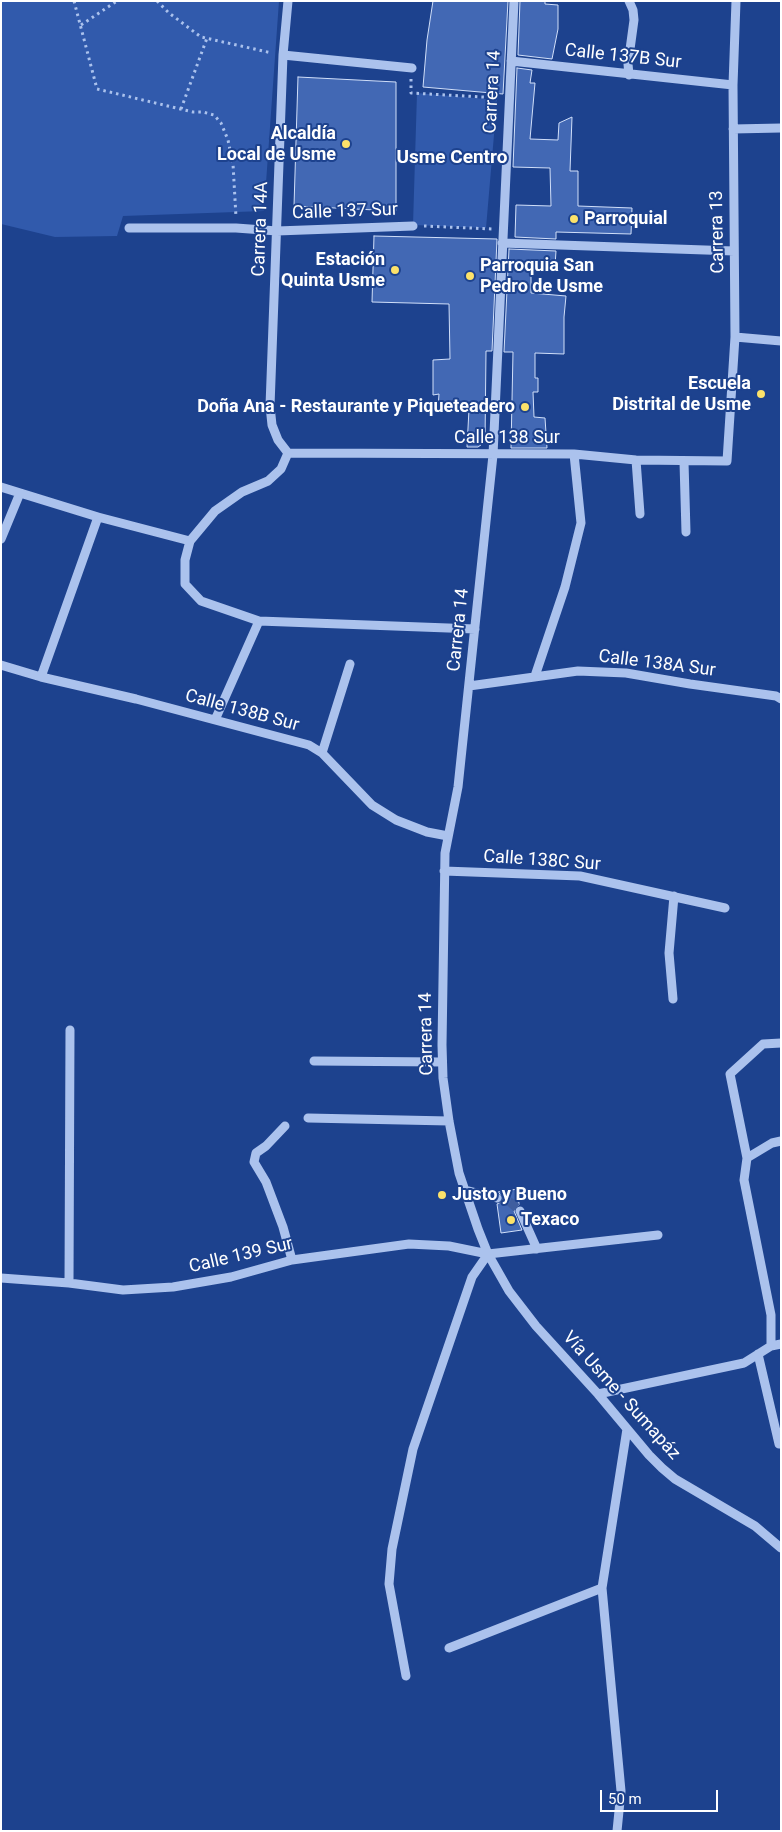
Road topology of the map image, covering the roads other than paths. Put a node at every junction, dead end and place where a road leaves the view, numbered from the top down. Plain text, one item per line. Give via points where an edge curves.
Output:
1 (288, 1) edge
2 (514, 1) edge
3 (629, 1) edge
4 (736, 1) edge
5 (283, 55) junction
6 (511, 61) junction
7 (412, 68) road end
8 (630, 75) junction
9 (733, 85) junction
10 (781, 128) edge
11 (733, 129) junction
12 (413, 226) road end
13 (129, 228) dead end
14 (277, 231) junction
15 (502, 243) junction
16 (734, 251) junction
17 (735, 337) junction
18 (781, 341) edge
19 (288, 453) junction
20 (574, 454) junction
21 (494, 455) junction
22 (636, 460) junction
23 (684, 462) junction
24 (727, 462) joint
25 (1, 487) edge
26 (20, 493) junction
27 (640, 514) dead end
28 (98, 517) junction
29 (686, 532) dead end
30 (1, 538) edge
31 (190, 541) junction
32 (259, 621) junction
33 (475, 629) junction
34 (350, 664) dead end
35 (1, 665) edge
36 (535, 676) junction
37 (41, 678) junction
38 (469, 686) junction
39 (781, 699) edge
40 (215, 720) junction
41 (322, 753) junction
42 (448, 836) junction
43 (444, 870) junction
44 (674, 896) junction
45 (725, 908) dead end
46 (673, 999) dead end
47 (70, 1030) dead end
48 (781, 1044) edge
49 (314, 1061) dead end
50 (442, 1062) junction
51 (308, 1118) dead end
52 (449, 1120) junction
53 (285, 1126) dead end
54 (781, 1141) edge
55 (747, 1158) junction
56 (465, 1190) junction
57 (497, 1198) tunnel mouth
58 (520, 1211) tunnel mouth
59 (658, 1235) dead end
60 (538, 1249) junction
61 (488, 1254) junction
62 (292, 1260) junction
63 (1, 1278) edge
64 (69, 1282) junction
65 (781, 1344) edge
66 (771, 1346) junction
67 (758, 1354) junction
68 (598, 1394) junction
69 (627, 1429) junction
70 (781, 1444) edge
71 (781, 1548) edge
72 (602, 1588) junction
73 (449, 1648) dead end
74 (406, 1676) dead end
75 (617, 1831) edge

1 - 5 street, Carrera 14A
2 - 6 street, Carrera 14
3 - 8 street via 634,20 628,64
4 - 9 street, Carrera 13
5 - 7 street
5 - 14 street, Carrera 14A
6 - 8 street, Calle 137B Sur
6 - 15 street, Carrera 14
8 - 9 street, Calle 137B Sur
9 - 11 street, Carrera 13
10 - 11 street
11 - 16 street, Carrera 13
12 - 14 street, Calle 137 Sur
13 - 14 street, Calle 137 Sur
14 - 19 street, Carrera 14A via 270,406 272,425
15 - 16 street
15 - 21 street, Carrera 14
16 - 17 street, Carrera 13
17 - 18 street
17 - 24 street, Carrera 13
19 - 21 street, Calle 138 Sur
19 - 31 street via 281,469 268,481 242,492 215,511
20 - 21 street, Calle 138 Sur
20 - 22 street, Calle 138 Sur
20 - 36 street via 581,523 565,587
21 - 33 street, Carrera 14
22 - 23 street, Calle 138 Sur
22 - 27 street
23 - 24 street, Calle 138 Sur
23 - 29 street
25 - 26 street
26 - 28 street
26 - 30 street
28 - 31 street
28 - 37 street
31 - 32 street via 184,560 185,584 201,601
32 - 33 street
32 - 40 street
33 - 38 street, Carrera 14
34 - 41 street
35 - 37 street, Calle 138B Sur
36 - 38 street, Calle 138A Sur
36 - 39 street, Calle 138A Sur via 578,671 626,673
37 - 40 street, Calle 138B Sur
38 - 42 street, Carrera 14 via 458,787
40 - 41 street, Calle 138B Sur via 309,746
41 - 42 street, Calle 138B Sur via 372,805 396,820
42 - 43 street, Carrera 14
43 - 44 street, Calle 138C Sur via 580,876
43 - 50 street, Carrera 14
44 - 45 street, Calle 138C Sur
44 - 46 street via 669,953
47 - 64 street
48 - 55 street via 763,1044 730,1074
49 - 50 street
50 - 52 street, Carrera 14
51 - 52 street
52 - 56 street, Carrera 14
53 - 62 street via 256,1153 254,1162 266,1182
54 - 55 street
55 - 66 street via 744,1180 771,1315
56 - 57 street
56 - 61 street, Carrera 14
58 - 60 street
59 - 60 street, Calle 139 Sur
60 - 61 street, Calle 139 Sur
61 - 62 street, Calle 139 Sur via 449,1246 409,1244
61 - 68 street, Vía Usme - Sumapáz via 509,1291 536,1326
61 - 74 street via 472,1277 413,1449 392,1549 389,1584
62 - 64 street, Calle 139 Sur via 231,1277 173,1287 122,1290
63 - 64 street, Calle 139 Sur
65 - 66 street
66 - 67 street
67 - 68 street via 744,1363
67 - 70 street
68 - 69 street, Vía Usme - Sumapáz
69 - 71 street, Vía Usme - Sumapáz via 676,1479 755,1526
69 - 72 street
72 - 73 street
72 - 75 street via 621,1791

